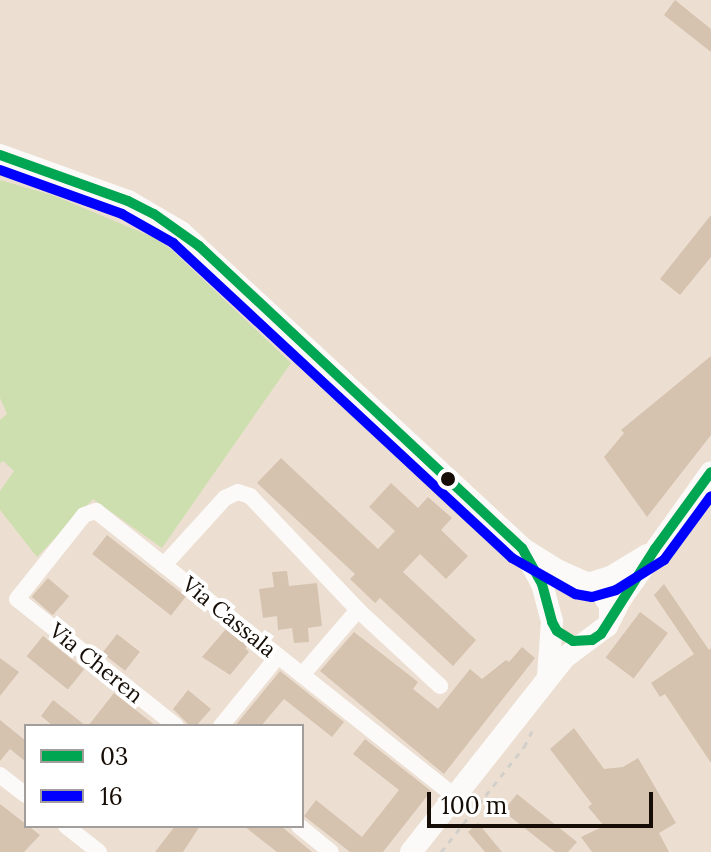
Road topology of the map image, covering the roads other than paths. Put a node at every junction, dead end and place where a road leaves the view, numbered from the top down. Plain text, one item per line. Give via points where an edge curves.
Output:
1 (0, 155) edge
2 (711, 472) edge
3 (522, 548) junction
4 (655, 549) junction
5 (164, 565) junction
6 (586, 582) junction
7 (17, 599) joint
8 (358, 610) junction
9 (610, 616) junction
10 (551, 618) junction
11 (592, 640) junction
12 (278, 656) junction
13 (302, 675) junction
14 (546, 683) junction
15 (440, 686) dead end
16 (173, 724) edge
17 (223, 724) edge
18 (0, 775) edge
19 (24, 793) edge
20 (456, 797) junction
21 (69, 828) edge
22 (301, 828) edge
23 (99, 852) edge
24 (331, 852) edge
25 (411, 852) edge

1 - 3 main road via 128,201 181,232
2 - 4 main road
3 - 6 main road
3 - 10 main road via 542,584
4 - 6 main road via 611,577
4 - 9 main road
5 - 7 street, Via Cassala via 96,511 84,515
5 - 8 street via 225,498 238,492 250,496
5 - 12 street, Via Cassala
6 - 9 main road via 607,596
6 - 10 main road via 562,588 551,604
7 - 16 street, Via Cheren
8 - 13 street
8 - 15 street
9 - 11 main road
10 - 11 main road via 557,631 573,641
10 - 14 main road via 553,647
11 - 14 main road via 564,658
12 - 13 street, Via Cassala
12 - 17 street
13 - 20 street, Via Cassala
14 - 20 main road
18 - 19 street
20 - 25 main road
21 - 23 street
22 - 24 street

